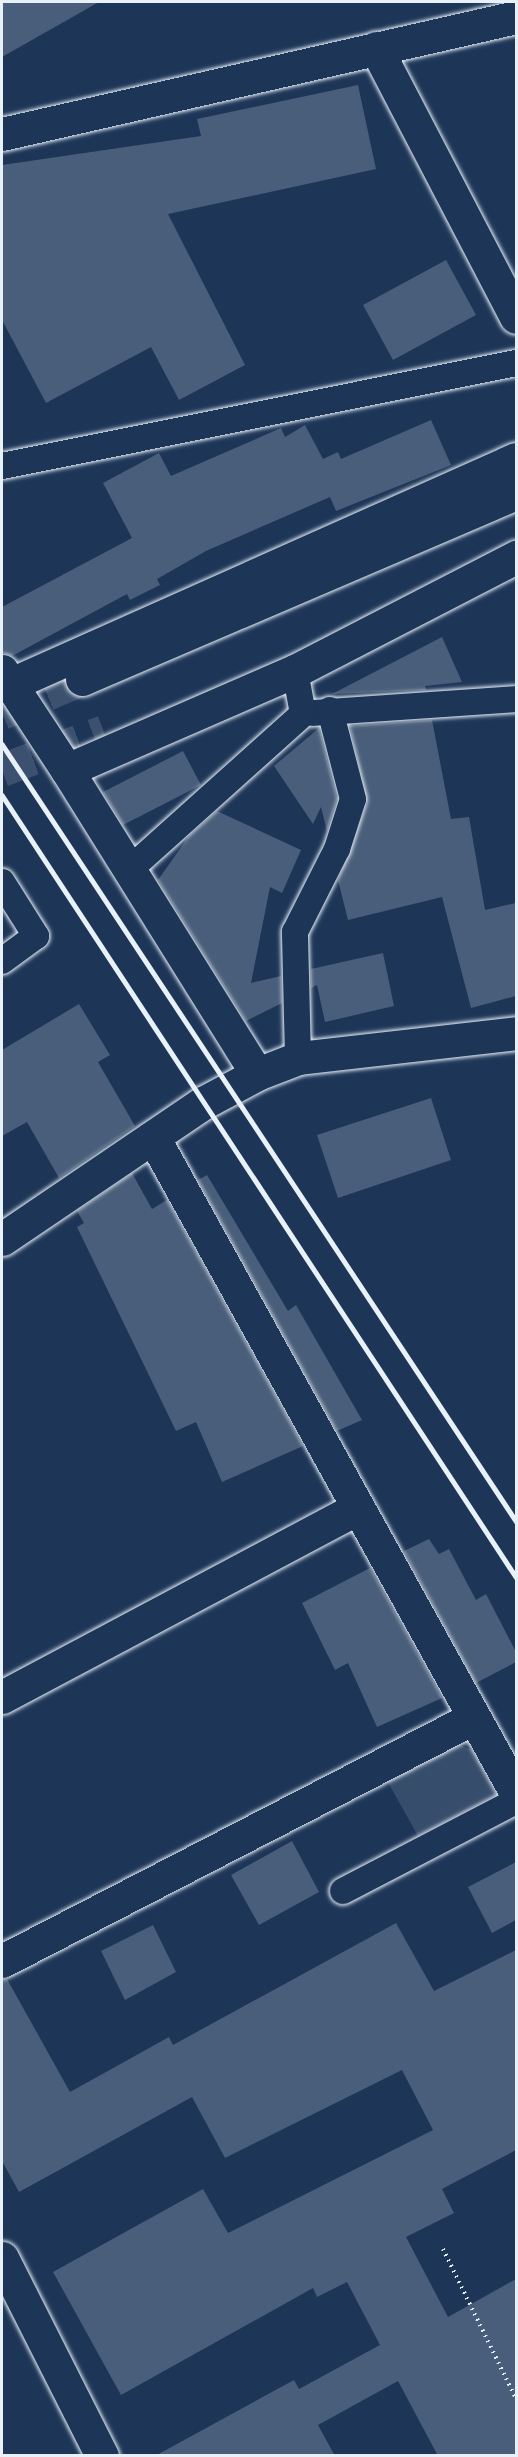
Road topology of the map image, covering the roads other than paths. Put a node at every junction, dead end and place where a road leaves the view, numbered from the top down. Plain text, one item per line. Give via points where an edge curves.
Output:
1 (516, 17) edge
2 (376, 48) junction
3 (2, 134) edge
4 (516, 317) edge
5 (516, 363) edge
6 (516, 459) edge
7 (2, 466) edge
8 (516, 493) edge
9 (516, 557) edge
10 (400, 615) junction
11 (295, 671) junction
12 (6, 678) edge
13 (82, 679) tunnel mouth
14 (516, 699) edge
15 (330, 710) junction
16 (303, 714) junction
17 (104, 731) tunnel mouth
18 (67, 770) junction
19 (129, 870) junction
20 (2, 882) edge
21 (2, 961) edge
22 (516, 1033) edge
23 (298, 1058) junction
24 (256, 1074) junction
25 (153, 1137) junction
26 (2, 1239) edge
27 (358, 1508) junction
28 (2, 1697) edge
29 (473, 1718) junction
30 (516, 1793) edge
31 (516, 1801) edge
32 (343, 1891) dead end
33 (2, 1961) edge
34 (2, 2258) edge
35 (102, 2456) edge

1 - 2 street
2 - 3 street
2 - 4 street
5 - 7 lane
6 - 12 street
8 - 13 street
9 - 10 street
10 - 11 street
10 - 17 street
11 - 16 lane
11 - 18 street
12 - 18 street
14 - 15 lane
15 - 16 lane
15 - 23 lane via 353,800 337,849 295,932
16 - 19 lane
18 - 19 street
19 - 24 street
20 - 21 lane via 36,936
22 - 23 street
23 - 24 street
24 - 25 street
25 - 26 street
25 - 27 street
27 - 28 street
27 - 29 street
29 - 30 street
29 - 33 street
31 - 32 lane
34 - 35 street

